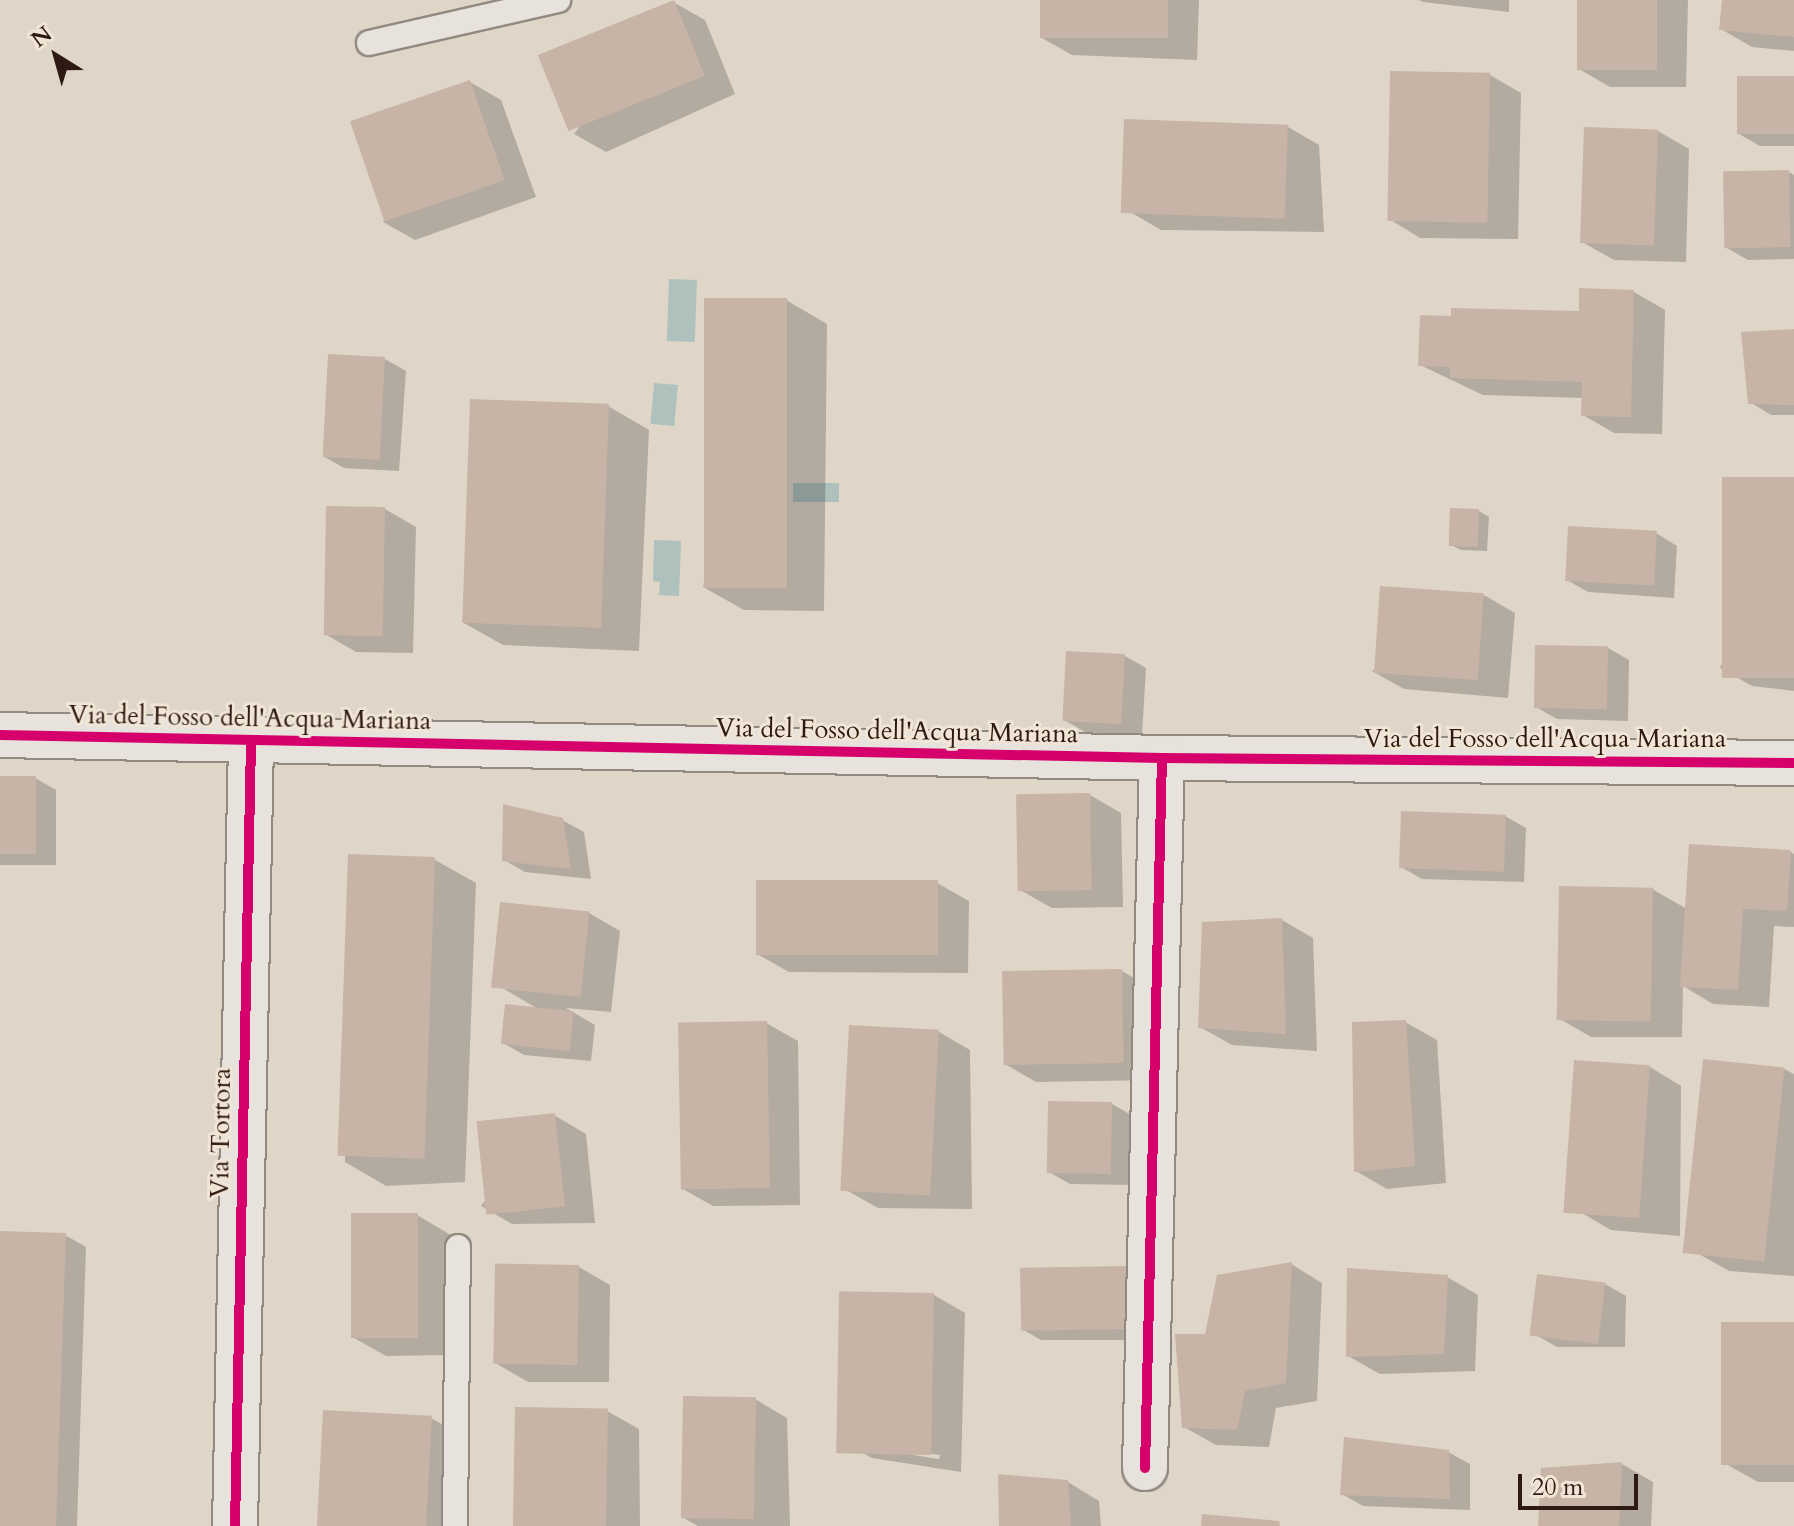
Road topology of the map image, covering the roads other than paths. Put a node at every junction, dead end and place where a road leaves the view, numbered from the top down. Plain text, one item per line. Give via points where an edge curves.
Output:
1 (558, 0) edge
2 (369, 43) dead end
3 (0, 735) edge
4 (251, 740) junction
5 (1162, 758) junction
6 (1794, 763) edge
7 (458, 1247) dead end
8 (1145, 1468) dead end
9 (235, 1526) edge
10 (455, 1526) edge

1 - 2 lane
3 - 4 street, Via del Fosso dell'Acqua Mariana
4 - 5 street, Via del Fosso dell'Acqua Mariana
4 - 9 street, Via Tortora
5 - 6 street, Via del Fosso dell'Acqua Mariana
5 - 8 street
7 - 10 lane

